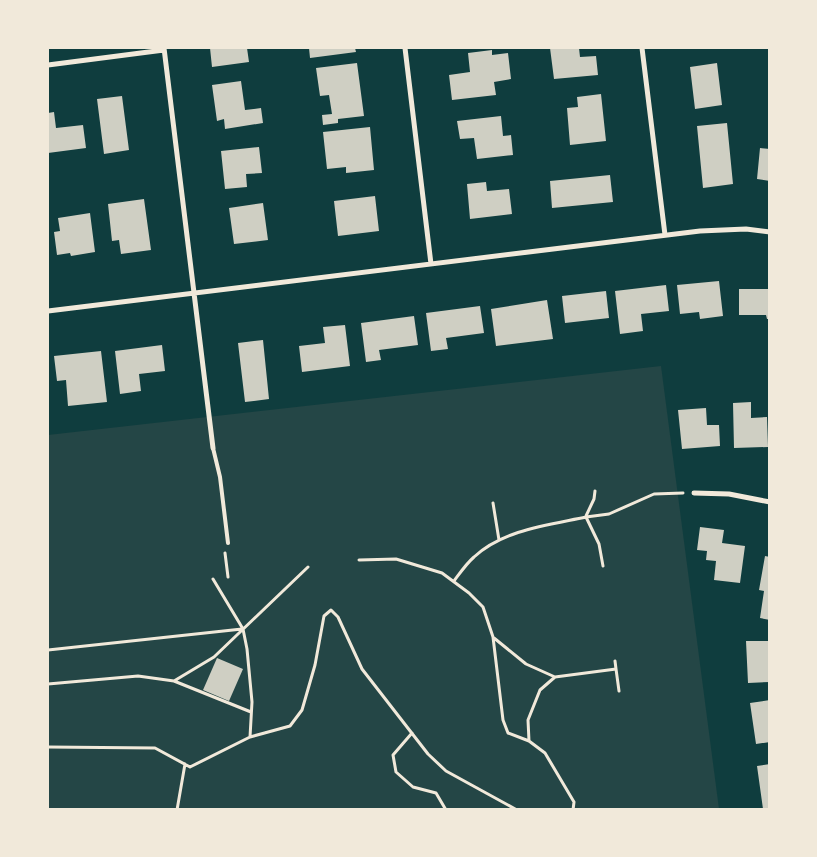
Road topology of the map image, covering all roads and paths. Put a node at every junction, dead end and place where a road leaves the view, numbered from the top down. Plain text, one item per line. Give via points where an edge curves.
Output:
1 (404, 48) edge
2 (642, 48) edge
3 (164, 49) edge
4 (48, 65) edge
5 (770, 232) edge
6 (665, 235) junction
7 (431, 264) junction
8 (194, 293) junction
9 (48, 311) edge
10 (213, 448) joint
11 (595, 491) dead end
12 (694, 493) joint
13 (770, 502) edge
14 (493, 504) dead end
15 (586, 516) junction
16 (499, 540) junction
17 (228, 543) joint
18 (359, 560) dead end
19 (603, 566) dead end
20 (308, 567) dead end
21 (228, 577) dead end
22 (213, 579) dead end
23 (454, 581) junction
24 (242, 629) junction
25 (493, 638) junction
26 (48, 650) edge
27 (615, 661) dead end
28 (616, 669) junction
29 (555, 677) junction
30 (174, 681) junction
31 (48, 684) edge
32 (619, 692) dead end
33 (251, 712) junction
34 (412, 733) junction
35 (250, 737) junction
36 (529, 740) junction
37 (48, 747) edge
38 (185, 764) junction
39 (177, 810) edge
40 (446, 810) edge
41 (517, 810) edge
42 (573, 810) edge

1 - 7 street
2 - 6 street
3 - 4 street
3 - 8 street
5 - 6 street via 746,229
6 - 7 street
7 - 8 street
8 - 9 street
8 - 10 street
10 - 17 lane
11 - 15 path
12 - 13 street via 729,494
12 - 15 path via 654,494 609,514
14 - 16 path
15 - 16 path
15 - 19 path via 599,544
16 - 23 path via 474,557
17 - 21 path via 224,547
18 - 23 path via 396,559 442,572
20 - 24 path
22 - 24 path
23 - 25 path via 483,607
24 - 26 path
24 - 30 path via 214,657
24 - 33 path via 247,649
25 - 29 path via 526,664
25 - 36 path via 503,720 508,733
27 - 28 path
28 - 29 path
28 - 32 path
29 - 36 path via 540,690 528,720
30 - 31 path via 138,676
30 - 33 path
33 - 35 path
34 - 35 path via 362,669 338,617 331,610 324,616 302,710 290,726
34 - 40 path via 393,755 396,772 413,787 436,793
34 - 41 path via 446,771
35 - 38 path via 190,766
36 - 42 path via 545,753 559,774 574,802
37 - 38 path via 155,748
38 - 39 path

